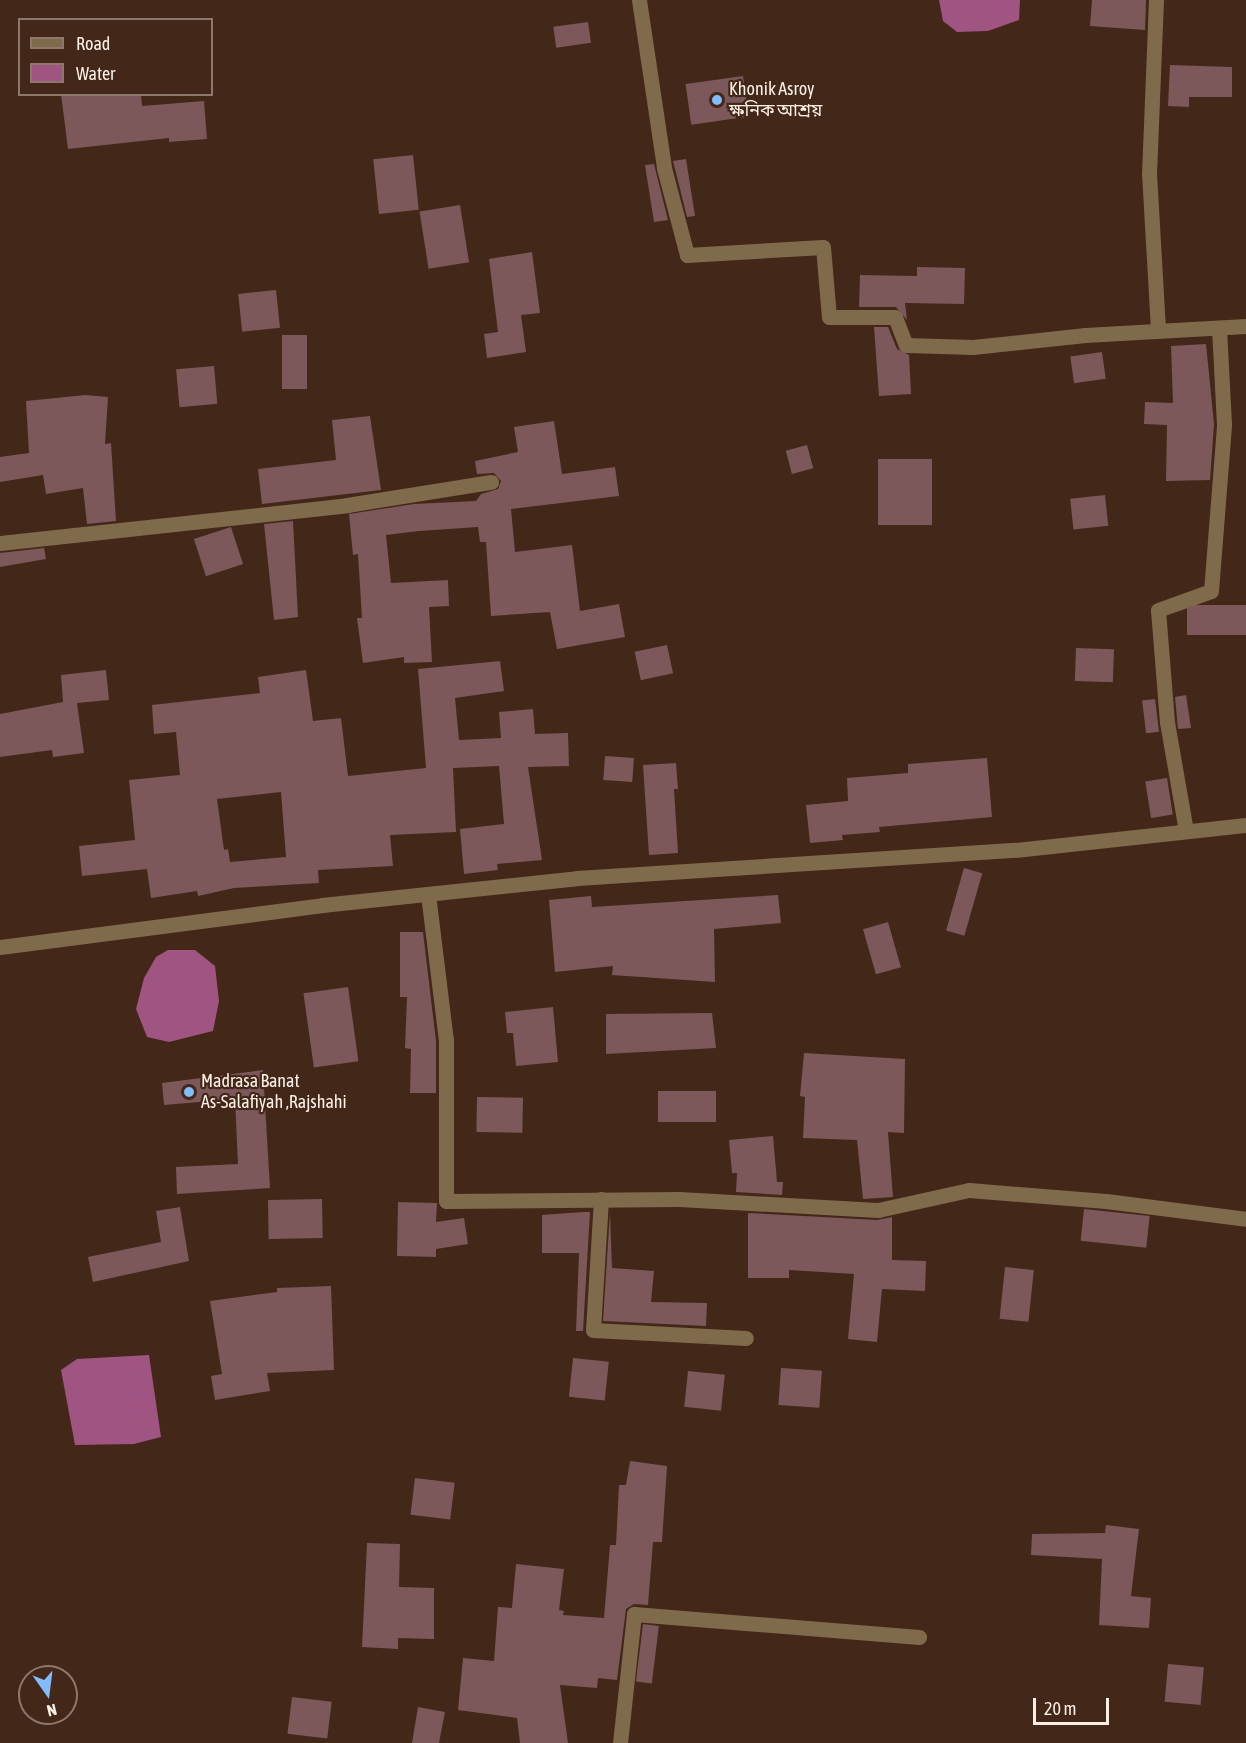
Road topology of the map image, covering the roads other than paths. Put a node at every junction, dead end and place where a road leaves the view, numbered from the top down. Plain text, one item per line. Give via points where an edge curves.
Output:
1 (639, 0) edge
2 (1156, 0) edge
3 (1246, 326) edge
4 (1219, 328) junction
5 (1158, 331) junction
6 (491, 482) dead end
7 (0, 543) edge
8 (1246, 825) edge
9 (1186, 831) junction
10 (428, 894) junction
11 (0, 947) edge
12 (602, 1199) junction
13 (1246, 1219) edge
14 (746, 1338) dead end
15 (920, 1637) dead end
16 (620, 1743) edge

1 - 5 street via 664,168 687,255 823,247 829,317 895,317 906,345 973,347
2 - 5 street via 1149,173
3 - 4 street
4 - 5 street
4 - 9 street via 1224,424 1211,591 1158,610 1167,722
6 - 7 street via 325,508
8 - 9 street
9 - 10 street via 1015,850 577,878
10 - 11 street
10 - 12 street via 446,1040 446,1201
12 - 13 street via 679,1199 878,1210 969,1191 1106,1201
12 - 14 street via 593,1330
15 - 16 street via 634,1614

